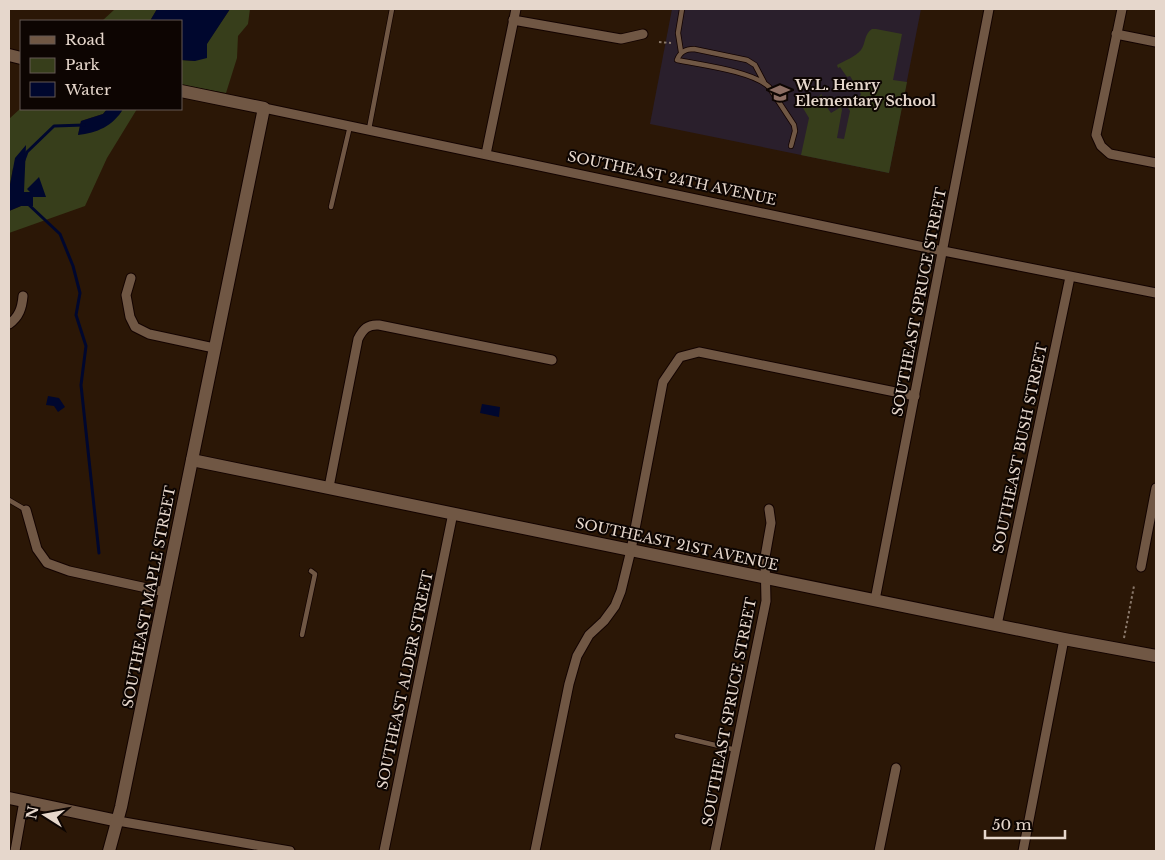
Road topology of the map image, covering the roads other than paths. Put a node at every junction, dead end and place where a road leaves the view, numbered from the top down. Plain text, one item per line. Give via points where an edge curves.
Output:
1 (392, 9) edge
2 (516, 9) edge
3 (682, 9) edge
4 (989, 9) edge
5 (1122, 9) edge
6 (513, 20) junction
7 (643, 34) dead end
8 (1116, 34) junction
9 (1156, 42) edge
10 (681, 52) junction
11 (764, 82) junction
12 (182, 90) edge
13 (264, 108) junction
14 (350, 125) junction
15 (369, 129) junction
16 (790, 146) dead end
17 (486, 154) junction
18 (1156, 163) edge
19 (331, 207) dead end
20 (943, 251) junction
21 (1070, 277) junction
22 (131, 278) dead end
23 (1156, 293) edge
24 (23, 296) dead end
25 (9, 324) edge
26 (214, 348) junction
27 (552, 360) dead end
28 (915, 396) junction
29 (192, 460) junction
30 (329, 487) junction
31 (1156, 488) edge
32 (9, 500) edge
33 (769, 509) dead end
34 (26, 510) joint
35 (454, 513) junction
36 (631, 550) junction
37 (1140, 567) dead end
38 (311, 571) dead end
39 (767, 578) junction
40 (165, 592) junction
41 (875, 600) junction
42 (997, 625) junction
43 (302, 636) dead end
44 (1064, 639) junction
45 (1156, 656) edge
46 (677, 736) dead end
47 (736, 750) junction
48 (896, 768) dead end
49 (9, 798) edge
50 (24, 801) junction
51 (118, 821) junction
52 (241, 847) edge
53 (15, 851) edge
54 (109, 851) edge
55 (290, 851) edge
56 (384, 851) edge
57 (535, 851) edge
58 (715, 851) edge
59 (879, 851) edge
60 (1024, 851) edge

1 - 15 lane
2 - 6 street
3 - 10 lane
4 - 20 street, SOUTHEAST SPRUCE STREET
5 - 8 street
6 - 7 street via 621,39
6 - 17 street
8 - 9 street
8 - 18 street via 1096,135 1110,154
10 - 11 lane via 694,49 748,60 755,65
10 - 11 lane via 677,60 748,75
11 - 16 lane via 794,125
12 - 13 street, SOUTHEAST 24TH AVENUE
13 - 14 street, SOUTHEAST 24TH AVENUE
13 - 26 street, SOUTHEAST MAPLE STREET
14 - 15 street, SOUTHEAST 24TH AVENUE
14 - 19 lane
15 - 17 street, SOUTHEAST 24TH AVENUE
17 - 20 street, SOUTHEAST 24TH AVENUE
20 - 21 street, SOUTHEAST 24TH AVENUE
20 - 28 street, SOUTHEAST SPRUCE STREET
21 - 23 street, SOUTHEAST 24TH AVENUE
21 - 42 street, SOUTHEAST BUSH STREET
22 - 26 street via 126,295 135,327 148,334
24 - 25 street via 22,307
26 - 29 street, SOUTHEAST MAPLE STREET
27 - 30 street via 379,325 366,327 358,339
28 - 36 street via 699,352 680,357 663,382
28 - 41 street, SOUTHEAST SPRUCE STREET
29 - 30 street, SOUTHEAST 21ST AVENUE
29 - 40 street, SOUTHEAST MAPLE STREET
30 - 35 street, SOUTHEAST 21ST AVENUE
31 - 37 street
32 - 34 lane
33 - 39 street, SOUTHEAST SPRUCE STREET via 771,523 765,556
34 - 40 street via 37,548 47,563 69,571
35 - 36 street, SOUTHEAST 21ST AVENUE
35 - 56 street, SOUTHEAST ALDER STREET
36 - 39 street, SOUTHEAST 21ST AVENUE
36 - 57 street via 615,606 589,635 577,656
38 - 43 lane via 315,574
39 - 41 street, SOUTHEAST 21ST AVENUE
39 - 47 street, SOUTHEAST SPRUCE STREET via 766,601
40 - 51 street, SOUTHEAST MAPLE STREET
41 - 42 street, SOUTHEAST 21ST AVENUE
42 - 44 street, SOUTHEAST 21ST AVENUE
44 - 45 street, SOUTHEAST 21ST AVENUE
44 - 60 street
46 - 47 lane
47 - 58 street, SOUTHEAST SPRUCE STREET
48 - 59 street
49 - 50 street
50 - 51 street
50 - 53 street
51 - 52 street
51 - 54 street, SOUTHEAST MAPLE STREET
52 - 55 street

